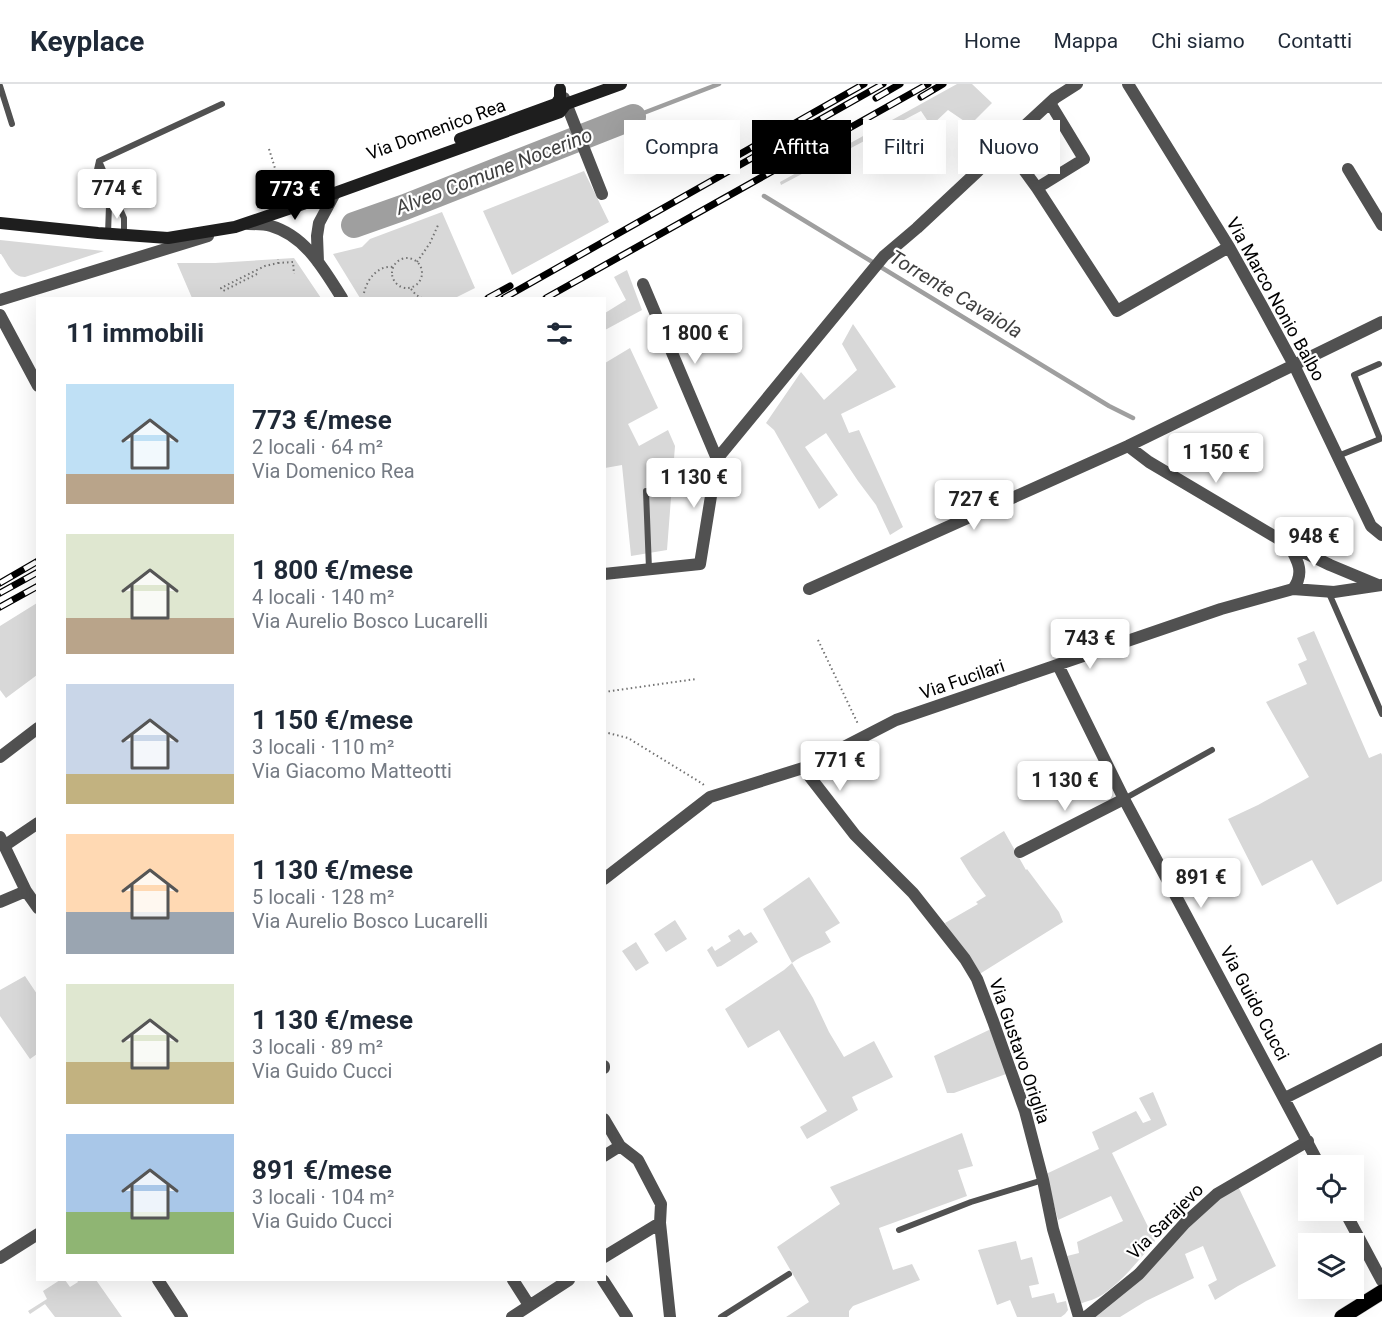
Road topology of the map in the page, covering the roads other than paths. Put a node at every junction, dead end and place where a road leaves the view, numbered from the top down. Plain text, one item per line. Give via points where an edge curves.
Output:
1 (621, 84) edge
2 (1077, 84) edge
3 (1128, 84) edge
4 (0, 86) edge
5 (560, 87) edge
6 (1050, 103) junction
7 (222, 104) dead end
8 (566, 104) junction
9 (1031, 120) edge
10 (12, 124) dead end
11 (99, 161) junction
12 (1348, 169) dead end
13 (974, 174) edge
14 (1027, 174) edge
15 (1037, 188) junction
16 (335, 193) junction
17 (602, 194) dead end
18 (0, 223) edge
19 (248, 224) junction
20 (1382, 225) edge
21 (235, 227) junction
22 (108, 234) junction
23 (124, 235) junction
24 (1229, 247) junction
25 (318, 262) junction
26 (643, 284) dead end
27 (341, 297) edge
28 (0, 300) edge
29 (0, 315) edge
30 (1382, 322) edge
31 (1379, 364) dead end
32 (1293, 365) junction
33 (36, 382) edge
34 (1381, 442) edge
35 (1128, 446) junction
36 (1337, 456) junction
37 (717, 459) junction
38 (646, 491) dead end
39 (1382, 535) edge
40 (1289, 545) junction
41 (649, 569) junction
42 (606, 574) edge
43 (1381, 585) edge
44 (1293, 589) junction
45 (809, 590) dead end
46 (1328, 591) junction
47 (1058, 665) junction
48 (1382, 714) edge
49 (36, 730) edge
50 (1212, 750) dead end
51 (0, 757) edge
52 (803, 768) junction
53 (1124, 799) junction
54 (36, 824) edge
55 (2, 842) edge
56 (1020, 852) dead end
57 (606, 877) edge
58 (26, 891) junction
59 (0, 902) edge
60 (36, 905) edge
61 (1382, 1049) edge
62 (1285, 1098) junction
63 (606, 1122) edge
64 (1308, 1141) junction
65 (620, 1146) junction
66 (606, 1155) edge
67 (1315, 1155) edge
68 (1043, 1180) junction
69 (1350, 1221) edge
70 (660, 1223) junction
71 (899, 1230) dead end
72 (36, 1235) edge
73 (606, 1256) edge
74 (0, 1258) edge
75 (789, 1274) dead end
76 (159, 1281) edge
77 (514, 1281) edge
78 (567, 1281) edge
79 (604, 1281) edge
80 (1382, 1281) edge
81 (1382, 1292) edge
82 (529, 1305) junction
83 (182, 1317) edge
84 (512, 1317) edge
85 (627, 1317) edge
86 (670, 1317) edge
87 (721, 1317) edge
88 (1079, 1317) edge
89 (1086, 1317) edge
90 (1341, 1317) edge

1 - 8 main road, Via Domenico Rea
2 - 6 street
3 - 24 street, Via Marco Nonio Balbo
4 - 10 lane
5 - 8 street
5 - 19 main road, Via Domenico Rea via 556,104 287,202
6 - 9 street
6 - 15 street via 1084,159
7 - 11 lane
8 - 16 main road, Via Domenico Rea via 560,112
8 - 17 street
11 - 22 lane via 96,174 109,205
11 - 23 lane via 123,218
12 - 20 street
13 - 37 street via 884,256
14 - 15 street
15 - 24 street via 1117,312
16 - 19 main road, Via Domenico Rea
16 - 25 street via 319,224
18 - 22 main road, Via Domenico Rea
19 - 21 main road, Via Domenico Rea
19 - 25 street via 271,226 289,235
21 - 23 main road, Via Domenico Rea via 168,238
21 - 28 street
22 - 23 main road, Via Domenico Rea
24 - 32 street, Via Marco Nonio Balbo
25 - 27 street
26 - 37 street
29 - 33 street
30 - 32 street
31 - 34 lane via 1354,375
32 - 35 street
32 - 36 street, Via Marco Nonio Balbo
34 - 36 lane
35 - 40 street
35 - 45 street
36 - 39 street, Via Marco Nonio Balbo via 1371,526
37 - 41 street via 700,564
38 - 41 lane
40 - 43 street
40 - 44 street via 1299,572
41 - 42 street
43 - 46 street, Via Fucilari
44 - 46 street, Via Fucilari
44 - 47 street, Via Fucilari via 1221,609
46 - 48 lane
47 - 52 street, Via Fucilari via 896,720
47 - 53 street, Via Guido Cucci
49 - 51 street
50 - 53 lane
52 - 57 street, Via Fucilari via 710,797
52 - 68 street, Via Gustavo Origlia via 855,835 913,893 977,979 1025,1111
53 - 56 street
53 - 62 street, Via Guido Cucci
54 - 55 street
55 - 58 street
58 - 59 street
58 - 60 street
61 - 62 street
62 - 64 street, Via Guido Cucci
63 - 65 street
64 - 67 street, Via Guido Cucci
64 - 89 street, Via Sarajevo via 1217,1194 1139,1274
65 - 66 street
65 - 70 street via 638,1160 661,1204
68 - 71 lane
68 - 88 street, Via Gustavo Origlia via 1055,1239
69 - 80 street
70 - 73 street
70 - 86 street
72 - 74 street
75 - 87 lane
76 - 83 street
77 - 82 street
78 - 82 street
79 - 85 street
81 - 90 main road
82 - 84 street

